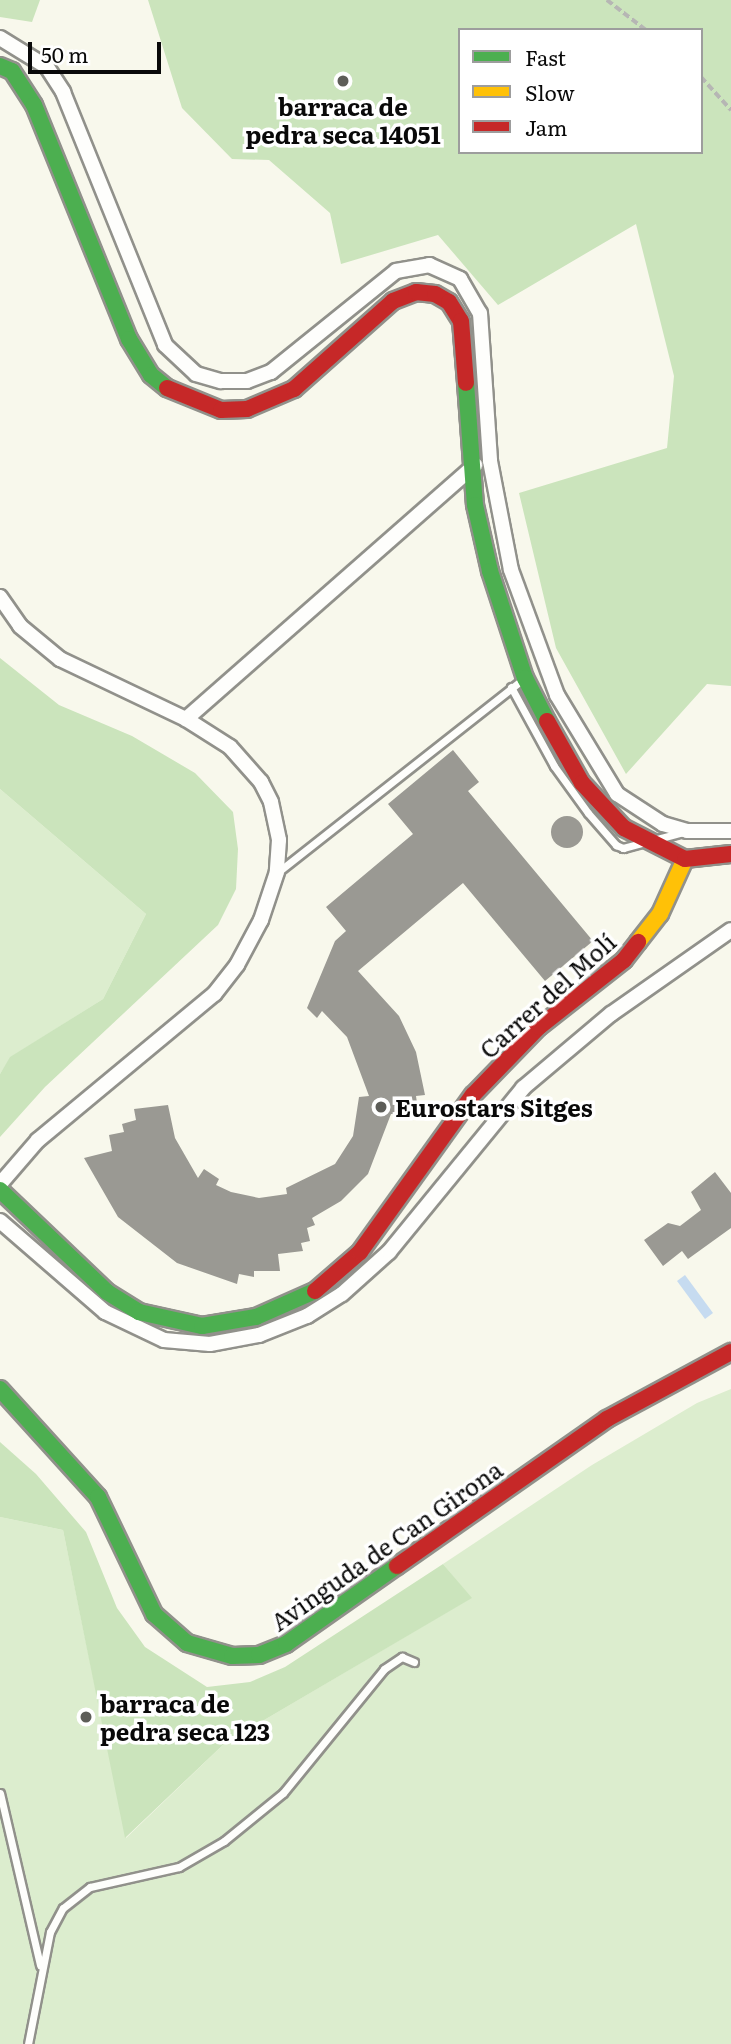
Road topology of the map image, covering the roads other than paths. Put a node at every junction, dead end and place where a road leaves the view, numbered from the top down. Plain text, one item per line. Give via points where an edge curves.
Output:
1 (0, 38) edge
2 (0, 66) edge
3 (490, 461) junction
4 (471, 466) junction
5 (0, 597) edge
6 (518, 682) junction
7 (186, 719) junction
8 (687, 831) junction
9 (731, 831) edge
10 (646, 842) junction
11 (731, 854) edge
12 (685, 859) junction
13 (277, 872) junction
14 (731, 930) edge
15 (0, 1184) edge
16 (0, 1190) edge
17 (0, 1221) edge
18 (731, 1352) edge
19 (0, 1389) edge
20 (414, 1662) dead end
21 (0, 1793) edge
22 (41, 1969) junction
23 (28, 2044) edge

1 - 3 street via 47,67 63,92 154,318 178,360 196,374 221,381 247,381 271,372 397,271 429,265 446,270 460,279 480,313
2 - 4 street via 12,71 34,105 129,339 151,375 165,388 221,410 247,410 295,389 393,301 416,292 435,294 449,302 461,321
3 - 4 street
3 - 8 street via 524,613 579,737 617,794 645,815
4 - 6 street via 489,572
4 - 7 street
5 - 7 street via 20,626 60,660
6 - 10 street via 582,783 610,816
6 - 10 lane via 554,765 605,832 623,848
6 - 13 lane
7 - 13 street via 230,747 261,782 277,824
8 - 9 street
8 - 10 lane
10 - 12 street
11 - 12 street
12 - 16 street, Carrer del Molí via 660,914 630,953 539,1027 473,1095 360,1252 315,1291 284,1307 244,1320 202,1326 139,1312 107,1292
13 - 15 street via 252,939 214,994 38,1140
14 - 17 street via 611,1014 523,1088 388,1252 342,1294 307,1316 259,1335 210,1344 164,1340 105,1312
18 - 19 street, Avinguda de Can Girona via 607,1419 286,1644 259,1655 232,1656 187,1643 154,1615 98,1497
20 - 22 lane via 402,1657 384,1669 283,1793 224,1841 179,1867 90,1887 63,1908 50,1932
21 - 22 lane
22 - 23 lane

